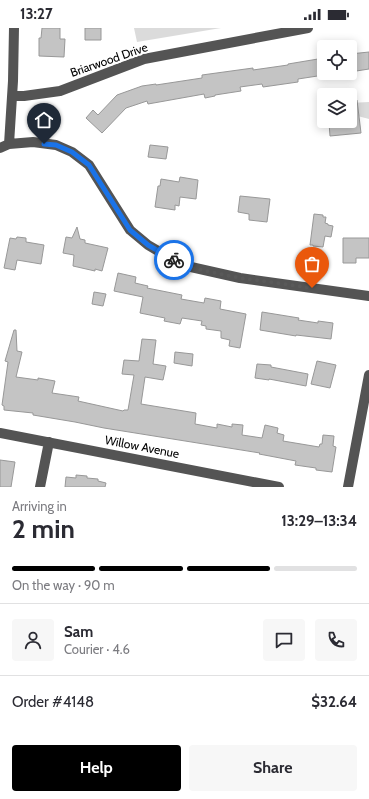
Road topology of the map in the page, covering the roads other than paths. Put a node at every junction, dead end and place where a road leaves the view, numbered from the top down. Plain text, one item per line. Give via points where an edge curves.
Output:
1 (14, 28) edge
2 (308, 28) edge
3 (12, 96) junction
4 (5, 146) edge
5 (369, 296) edge
6 (369, 375) edge
7 (0, 433) edge
8 (49, 442) junction
9 (40, 487) edge
10 (279, 487) edge
11 (348, 487) edge

1 - 3 street
2 - 3 street, Briarwood Drive via 144,59 60,91
3 - 4 street
4 - 5 street via 33,142 56,145 72,152 89,165 130,230 148,245 182,266 240,278
6 - 11 street
7 - 8 street, Willow Avenue
8 - 9 street
8 - 10 street, Willow Avenue

